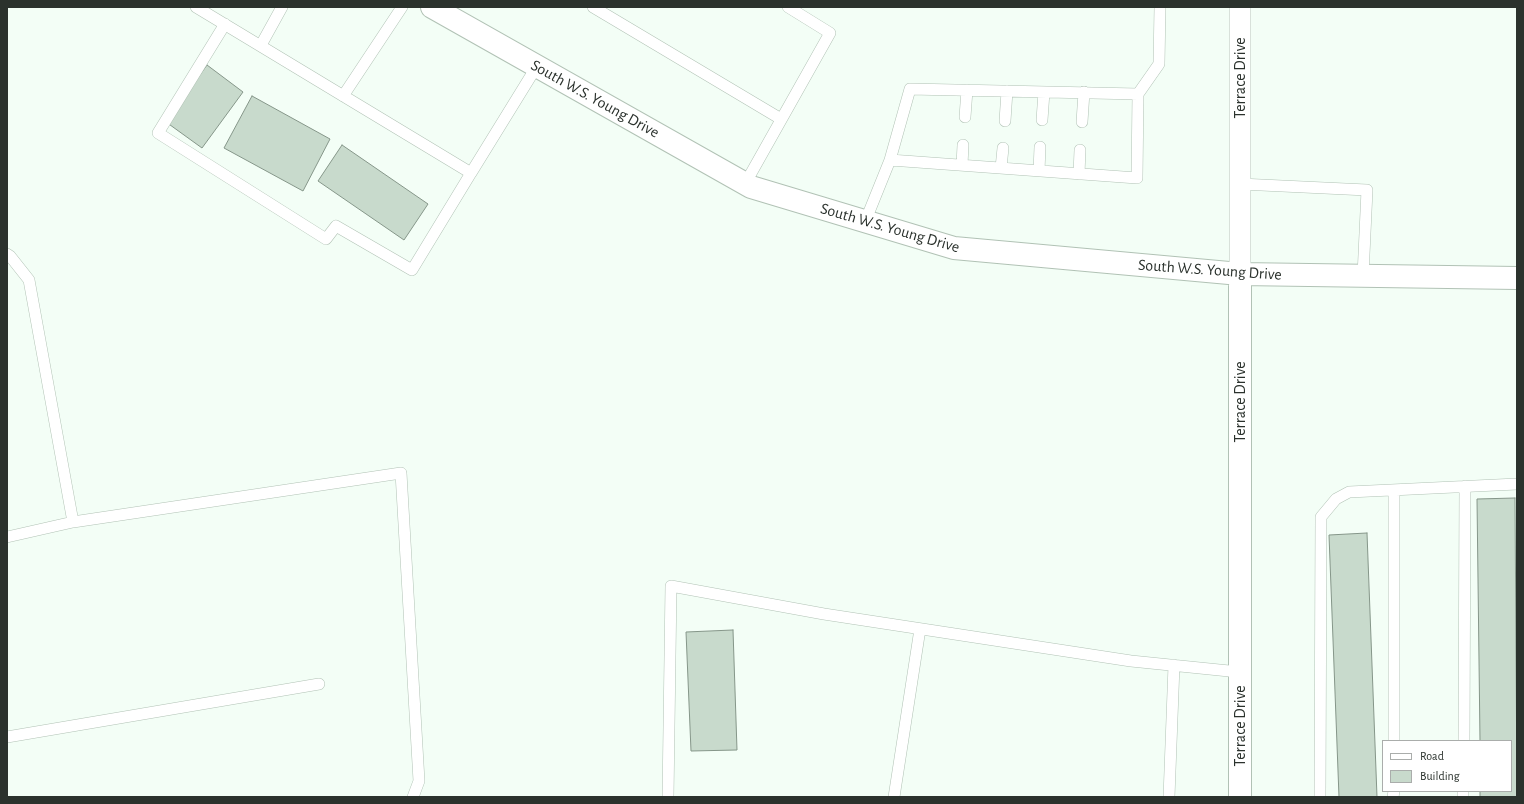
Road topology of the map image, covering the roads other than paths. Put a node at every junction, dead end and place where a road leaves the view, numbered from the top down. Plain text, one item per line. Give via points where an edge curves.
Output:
1 (196, 7) edge
2 (282, 7) edge
3 (402, 7) edge
4 (432, 7) edge
5 (593, 7) edge
6 (788, 7) edge
7 (1160, 7) edge
8 (1240, 7) edge
9 (225, 24) junction
10 (261, 46) junction
11 (537, 66) junction
12 (967, 90) junction
13 (1007, 91) junction
14 (1044, 92) junction
15 (1084, 92) junction
16 (1138, 94) junction
17 (343, 96) junction
18 (965, 117) dead end
19 (782, 119) junction
20 (1042, 120) dead end
21 (1005, 121) dead end
22 (1082, 122) dead end
23 (964, 145) dead end
24 (1003, 148) dead end
25 (1040, 148) dead end
26 (1080, 150) dead end
27 (890, 160) junction
28 (962, 165) junction
29 (1001, 168) junction
30 (1039, 171) junction
31 (471, 172) junction
32 (1079, 174) junction
33 (745, 184) junction
34 (1240, 184) junction
35 (865, 222) junction
36 (7, 254) edge
37 (1240, 274) junction
38 (1363, 276) junction
39 (1517, 278) edge
40 (1517, 484) edge
41 (1465, 486) junction
42 (1394, 490) junction
43 (73, 522) junction
44 (7, 537) edge
45 (920, 629) junction
46 (1174, 665) junction
47 (1239, 672) junction
48 (319, 684) dead end
49 (7, 737) edge
50 (1394, 740) edge
51 (1464, 740) edge
52 (413, 797) edge
53 (668, 797) edge
54 (894, 797) edge
55 (1169, 797) edge
56 (1240, 797) edge
57 (1320, 797) edge

1 - 9 lane
2 - 10 lane
3 - 17 lane
4 - 11 main road, South W.S. Young Drive
5 - 19 lane
6 - 19 lane via 830,33
7 - 16 lane via 1159,64
8 - 34 street, Terrace Drive
9 - 10 lane
9 - 31 lane via 158,133 326,239 336,226 412,270
10 - 17 lane
11 - 31 lane
11 - 33 main road, South W.S. Young Drive
12 - 13 lane
12 - 18 lane
12 - 27 lane via 910,89
13 - 14 lane
13 - 21 lane
14 - 15 lane
14 - 20 lane
15 - 16 lane
15 - 22 lane
16 - 32 lane via 1137,178
17 - 31 lane
19 - 33 lane
23 - 28 lane
24 - 29 lane
25 - 30 lane
26 - 32 lane
27 - 28 lane
27 - 35 lane
28 - 29 lane
29 - 30 lane
30 - 32 lane
33 - 35 main road, South W.S. Young Drive
34 - 37 street, Terrace Drive
34 - 38 lane via 1367,190
35 - 37 main road, South W.S. Young Drive via 954,248
36 - 43 lane via 29,280
37 - 38 main road, South W.S. Young Drive
37 - 47 main road, Terrace Drive
38 - 39 main road, South W.S. Young Drive
40 - 41 lane
41 - 42 lane
41 - 51 lane
42 - 50 lane
42 - 57 lane via 1349,492 1336,499 1321,516
43 - 44 lane
43 - 52 lane via 401,473 419,780
45 - 46 lane via 1130,661
45 - 53 lane via 671,586
45 - 54 lane
46 - 47 lane
46 - 55 lane
47 - 56 main road, Terrace Drive
48 - 49 lane

